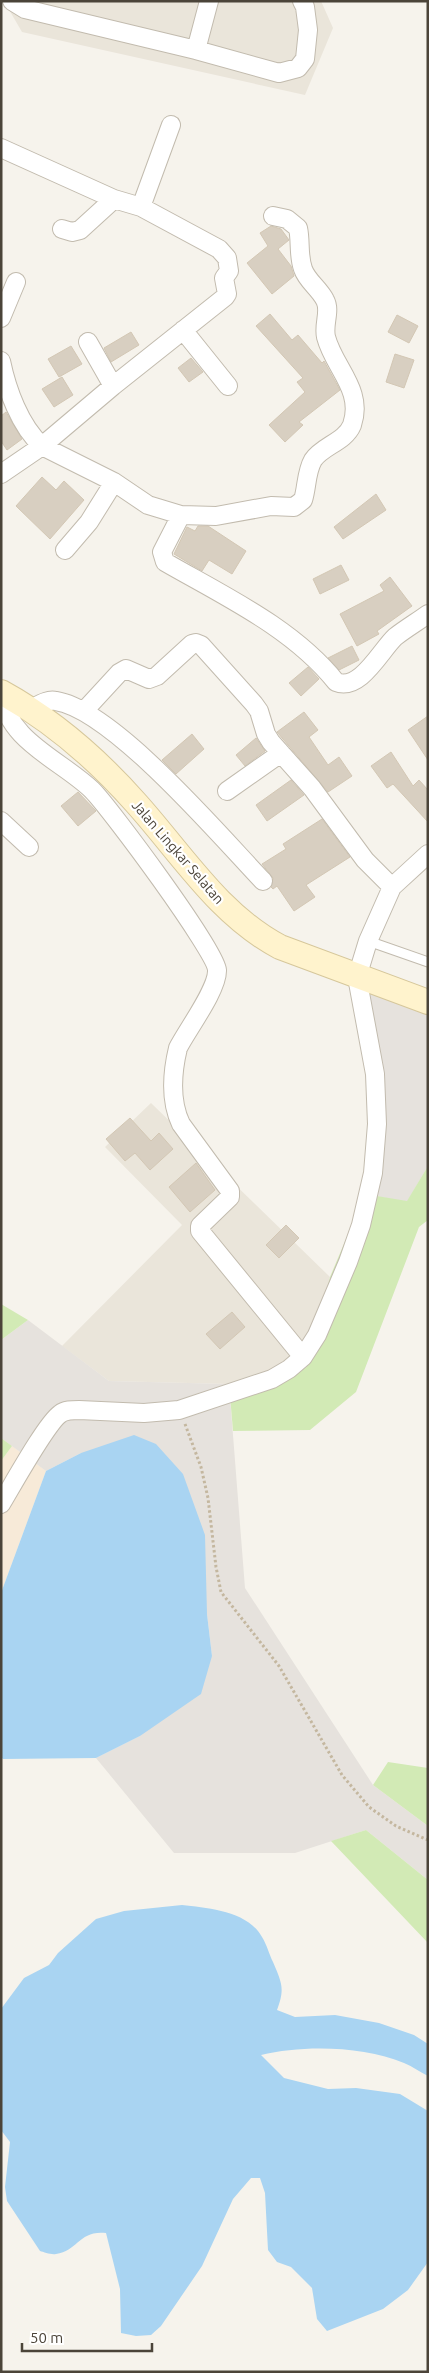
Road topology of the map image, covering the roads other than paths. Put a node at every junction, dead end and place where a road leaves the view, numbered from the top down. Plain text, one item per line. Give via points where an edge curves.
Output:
1 (12, 1) edge
2 (209, 1) edge
3 (302, 1) edge
4 (196, 50) junction
5 (171, 125) dead end
6 (1, 148) edge
7 (114, 199) junction
8 (141, 207) junction
9 (273, 216) dead end
10 (62, 229) dead end
11 (16, 282) dead end
12 (1, 318) edge
13 (184, 330) junction
14 (88, 342) dead end
15 (1, 361) edge
16 (113, 386) junction
17 (228, 386) dead end
18 (42, 446) junction
19 (1, 474) edge
20 (114, 482) junction
21 (181, 515) junction
22 (65, 550) dead end
23 (428, 614) edge
24 (2, 692) edge
25 (31, 709) junction
26 (84, 711) junction
27 (281, 754) junction
28 (227, 791) dead end
29 (1, 821) edge
30 (29, 847) dead end
31 (428, 854) edge
32 (263, 881) dead end
33 (392, 887) junction
34 (368, 941) junction
35 (428, 962) edge
36 (357, 977) junction
37 (428, 1002) edge
38 (303, 1357) junction
39 (1, 1504) edge

1 - 4 street via 25,9
2 - 4 street
3 - 4 street via 308,30 305,59 298,68 279,74
5 - 8 street
6 - 7 street
7 - 8 street
7 - 10 street via 80,230
8 - 13 street via 219,249 227,258 230,271 224,278 225,297
9 - 21 street via 287,219 298,228 300,261 326,301 325,334 353,390 355,410 351,426 314,459 303,500 294,507 271,506 216,516
11 - 12 street
13 - 16 street
13 - 17 street
14 - 16 street
15 - 18 street via 23,420 33,438
16 - 18 street
18 - 19 street
18 - 20 street
20 - 21 street via 148,505
20 - 22 street via 89,522
21 - 23 street via 162,552 166,562 256,615 298,645 336,682 341,684 365,673 396,637
24 - 25 main road, Jalan Lingkar Selatan
24 - 38 street via 3,705 23,736 90,788 110,809 196,932 217,968 211,990 175,1058 175,1112 230,1191 230,1197 200,1226 200,1231
25 - 26 street via 56,700
25 - 36 main road, Jalan Lingkar Selatan via 91,756 136,803 194,873 249,928 280,948
26 - 27 street via 119,673 126,669 149,679 157,676 196,643 254,704 266,734
26 - 32 street via 143,757
27 - 28 street
27 - 33 street via 312,788 365,860
29 - 30 street
31 - 33 street
33 - 34 street
34 - 35 lane
34 - 36 street
36 - 37 main road, Jalan Lingkar Selatan
36 - 38 street via 375,1074 377,1124 373,1172 361,1225 348,1262 317,1335
38 - 39 street via 272,1379 179,1410 144,1413 69,1410 59,1415 49,1427

